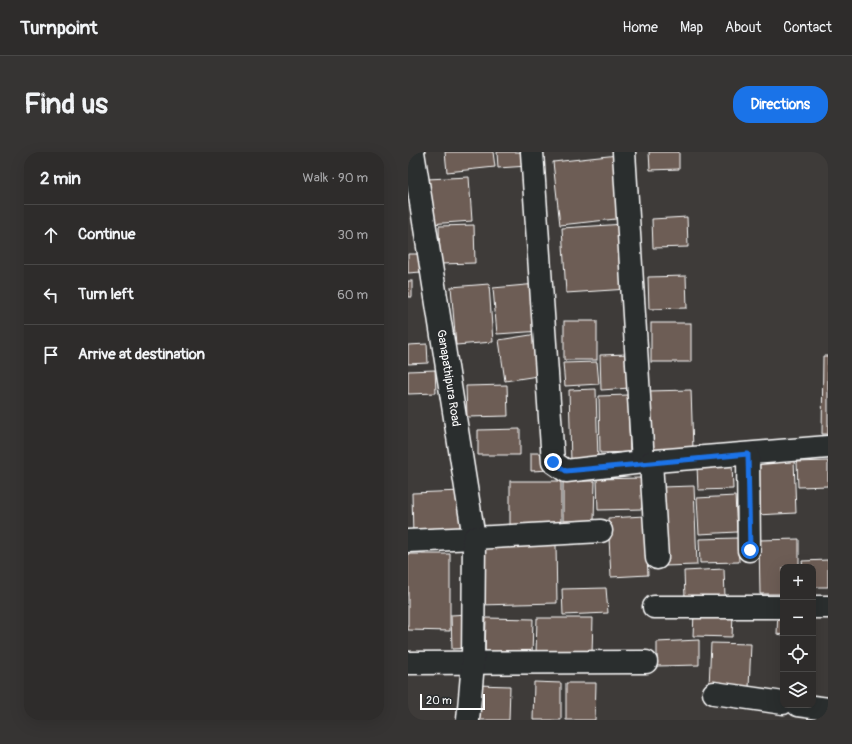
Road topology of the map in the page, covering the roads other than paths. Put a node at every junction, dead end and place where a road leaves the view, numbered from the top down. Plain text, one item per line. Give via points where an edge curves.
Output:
1 (413, 152) edge
2 (532, 152) edge
3 (624, 152) edge
4 (828, 447) edge
5 (748, 454) junction
6 (647, 462) junction
7 (601, 532) dead end
8 (474, 538) junction
9 (408, 541) edge
10 (750, 550) dead end
11 (656, 558) dead end
12 (654, 607) dead end
13 (780, 607) edge
14 (816, 607) edge
15 (828, 607) edge
16 (646, 662) dead end
17 (408, 663) edge
18 (473, 663) junction
19 (714, 693) dead end
20 (780, 703) edge
21 (816, 707) edge
22 (828, 709) edge
23 (468, 720) edge

1 - 8 street, Ganapathipura Road
2 - 6 street via 553,462 566,471
3 - 6 street
4 - 5 street
5 - 6 street
5 - 10 street
6 - 11 street
7 - 8 street
8 - 9 street
8 - 18 street, Ganapathipura Road
12 - 13 street
14 - 15 street
16 - 18 street
17 - 18 street
18 - 23 street, Ganapathipura Road
19 - 20 street
21 - 22 street

